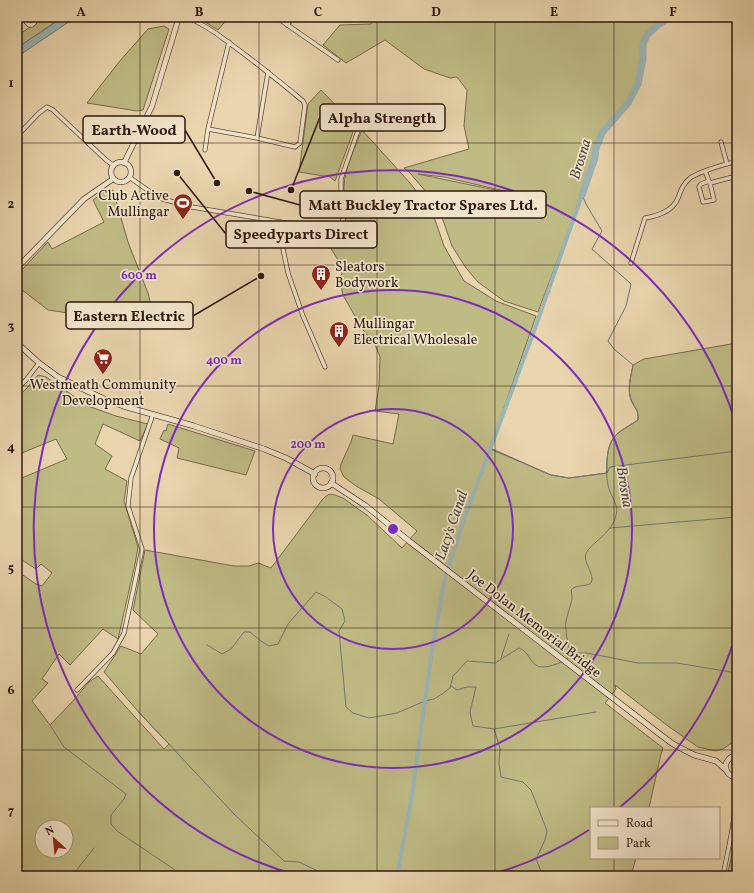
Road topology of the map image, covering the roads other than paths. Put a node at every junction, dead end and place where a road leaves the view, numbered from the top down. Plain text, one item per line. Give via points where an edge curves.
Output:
1 (29, 17) edge
2 (36, 17) edge
3 (179, 17) edge
4 (186, 17) edge
5 (276, 17) edge
6 (293, 17) edge
7 (287, 25) junction
8 (228, 42) junction
9 (338, 60) dead end
10 (268, 72) junction
11 (356, 119) dead end
12 (208, 129) junction
13 (17, 136) edge
14 (257, 138) junction
15 (721, 142) dead end
16 (205, 150) dead end
17 (737, 161) edge
18 (124, 163) junction
19 (727, 164) junction
20 (113, 166) junction
21 (705, 171) junction
22 (737, 176) edge
23 (129, 177) junction
24 (113, 179) junction
25 (286, 223) junction
26 (631, 263) dead end
27 (17, 268) edge
28 (17, 343) edge
29 (39, 363) junction
30 (325, 368) dead end
31 (17, 389) edge
32 (153, 414) junction
33 (314, 474) junction
34 (331, 483) junction
35 (77, 690) dead end
36 (737, 755) edge
37 (730, 758) junction
38 (716, 761) junction
39 (726, 770) junction
40 (736, 778) edge
41 (722, 876) edge

1 - 2 street via 26,22 32,25
3 - 18 street via 152,106
4 - 8 street via 202,23
5 - 7 street
6 - 7 street
7 - 9 street
8 - 10 street
8 - 12 street
10 - 14 street
10 - 14 street via 305,105 300,143 295,147
11 - 25 street via 360,125 341,179 345,213 342,222 334,228
12 - 14 street
12 - 16 street
13 - 20 street via 47,107
15 - 19 street
17 - 19 street
18 - 20 street via 118,162
18 - 23 street via 129,166
19 - 21 street
20 - 24 street via 110,174
21 - 22 street via 709,181 699,187 704,202 714,200 710,183
21 - 26 street via 683,185 671,208 644,218
23 - 24 street via 124,182
23 - 25 street via 159,198 192,207
24 - 27 street via 84,199
25 - 30 street via 283,249 288,273
28 - 29 main road
29 - 31 street
29 - 32 main road via 79,388 123,406
32 - 33 main road via 264,449
32 - 35 street via 131,478 128,506 142,549 124,633 113,653
33 - 34 main road via 314,483 319,487 327,487
33 - 34 main road via 322,469 327,470 332,474
34 - 38 main road, Joe Dolan Memorial Bridge via 366,506 668,740 694,755
36 - 37 main road
37 - 38 main road
37 - 39 main road via 726,763
38 - 39 main road
39 - 40 main road
40 - 41 street via 736,806

